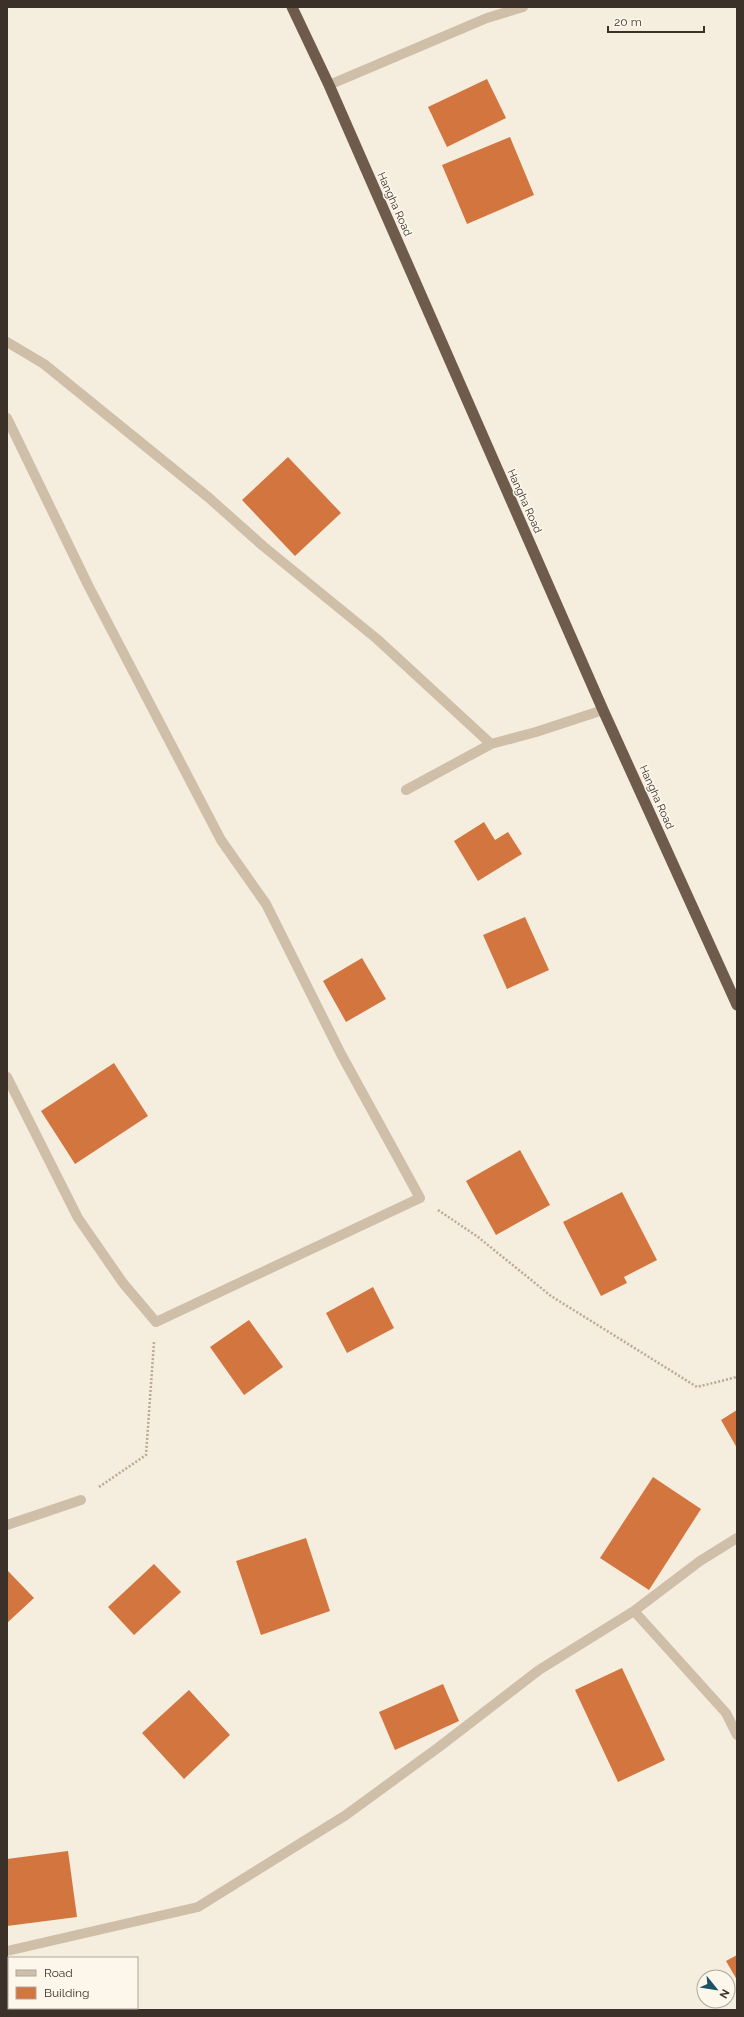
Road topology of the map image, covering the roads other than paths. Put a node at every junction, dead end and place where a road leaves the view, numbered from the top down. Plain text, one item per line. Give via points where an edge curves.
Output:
1 (292, 7) edge
2 (523, 7) edge
3 (329, 85) junction
4 (7, 342) edge
5 (7, 418) edge
6 (603, 710) junction
7 (491, 744) junction
8 (406, 790) dead end
9 (737, 1005) edge
10 (7, 1078) edge
11 (81, 1500) road end
12 (7, 1525) edge
13 (737, 1538) edge
14 (634, 1611) junction
15 (737, 1735) edge
16 (7, 1951) edge

1 - 3 highway, Hangha Road
2 - 3 street via 487,18
3 - 6 highway, Hangha Road
4 - 7 street via 44,364 208,497 263,546 377,639
5 - 10 street via 89,587 221,840 266,904 341,1054 420,1198 156,1322 123,1283 78,1218
6 - 7 street
6 - 9 highway, Hangha Road
7 - 8 street
11 - 12 street
13 - 14 street via 700,1561
14 - 15 street via 726,1713
14 - 16 street via 539,1670 346,1815 198,1907

